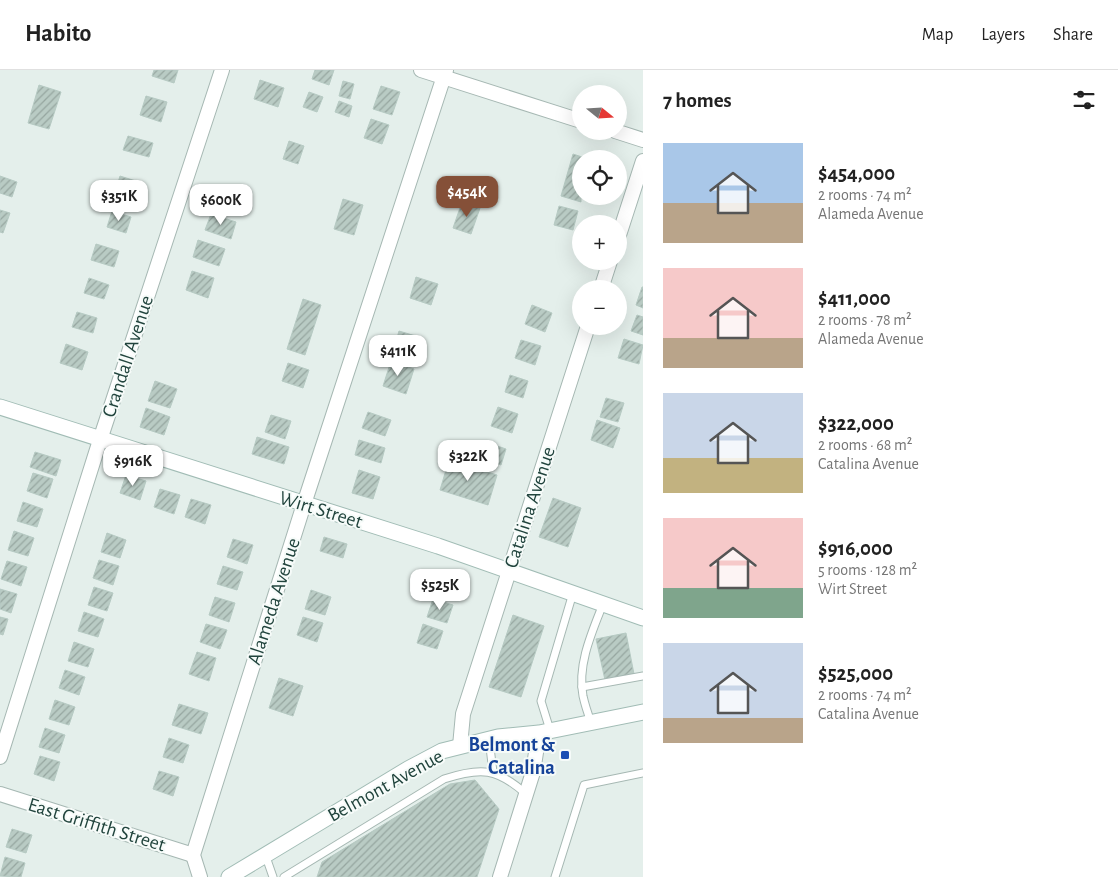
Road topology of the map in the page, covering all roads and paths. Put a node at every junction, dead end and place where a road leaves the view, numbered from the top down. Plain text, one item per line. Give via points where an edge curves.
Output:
1 (222, 70) edge
2 (421, 70) edge
3 (445, 73) edge
4 (572, 118) edge
5 (628, 135) edge
6 (643, 140) edge
7 (643, 162) edge
8 (626, 215) edge
9 (585, 335) edge
10 (0, 407) edge
11 (100, 440) junction
12 (304, 504) junction
13 (508, 570) junction
14 (573, 593) junction
15 (603, 604) junction
16 (642, 618) edge
17 (643, 676) edge
18 (582, 687) junction
19 (643, 712) edge
20 (591, 722) junction
21 (545, 732) junction
22 (490, 740) junction
23 (460, 746) junction
24 (0, 757) edge
25 (493, 772) junction
26 (643, 774) edge
27 (0, 794) edge
28 (526, 794) junction
29 (194, 854) junction
30 (265, 854) junction
31 (200, 877) edge
32 (229, 877) edge
33 (273, 877) edge
34 (284, 877) edge
35 (500, 877) edge
36 (555, 877) edge

1 - 11 street, Crandall Avenue
2 - 3 street
3 - 4 street
3 - 12 street, Alameda Avenue
5 - 6 street
7 - 8 street
9 - 13 street, Catalina Avenue
10 - 11 main road, Wirt Street
11 - 12 main road, Wirt Street
11 - 24 street, Crandall Avenue
12 - 13 main road, Wirt Street
12 - 29 street, Alameda Avenue
13 - 14 main road, Wirt Street
13 - 23 street, Catalina Avenue via 463,714
14 - 15 main road, Wirt Street
14 - 21 lane via 541,701
15 - 16 main road, Wirt Street
15 - 18 lane via 584,659
17 - 18 lane
18 - 20 lane
19 - 20 main road, Belmont Avenue
20 - 21 main road, Belmont Avenue
21 - 22 main road, Belmont Avenue
21 - 28 street
22 - 23 main road, Belmont Avenue
22 - 25 lane
23 - 30 main road, Belmont Avenue via 435,754
25 - 28 lane
25 - 34 lane via 470,772 444,779
26 - 36 lane via 584,785
27 - 29 street, East Griffith Street
28 - 35 street
29 - 31 street
30 - 32 main road, Belmont Avenue
30 - 33 lane

